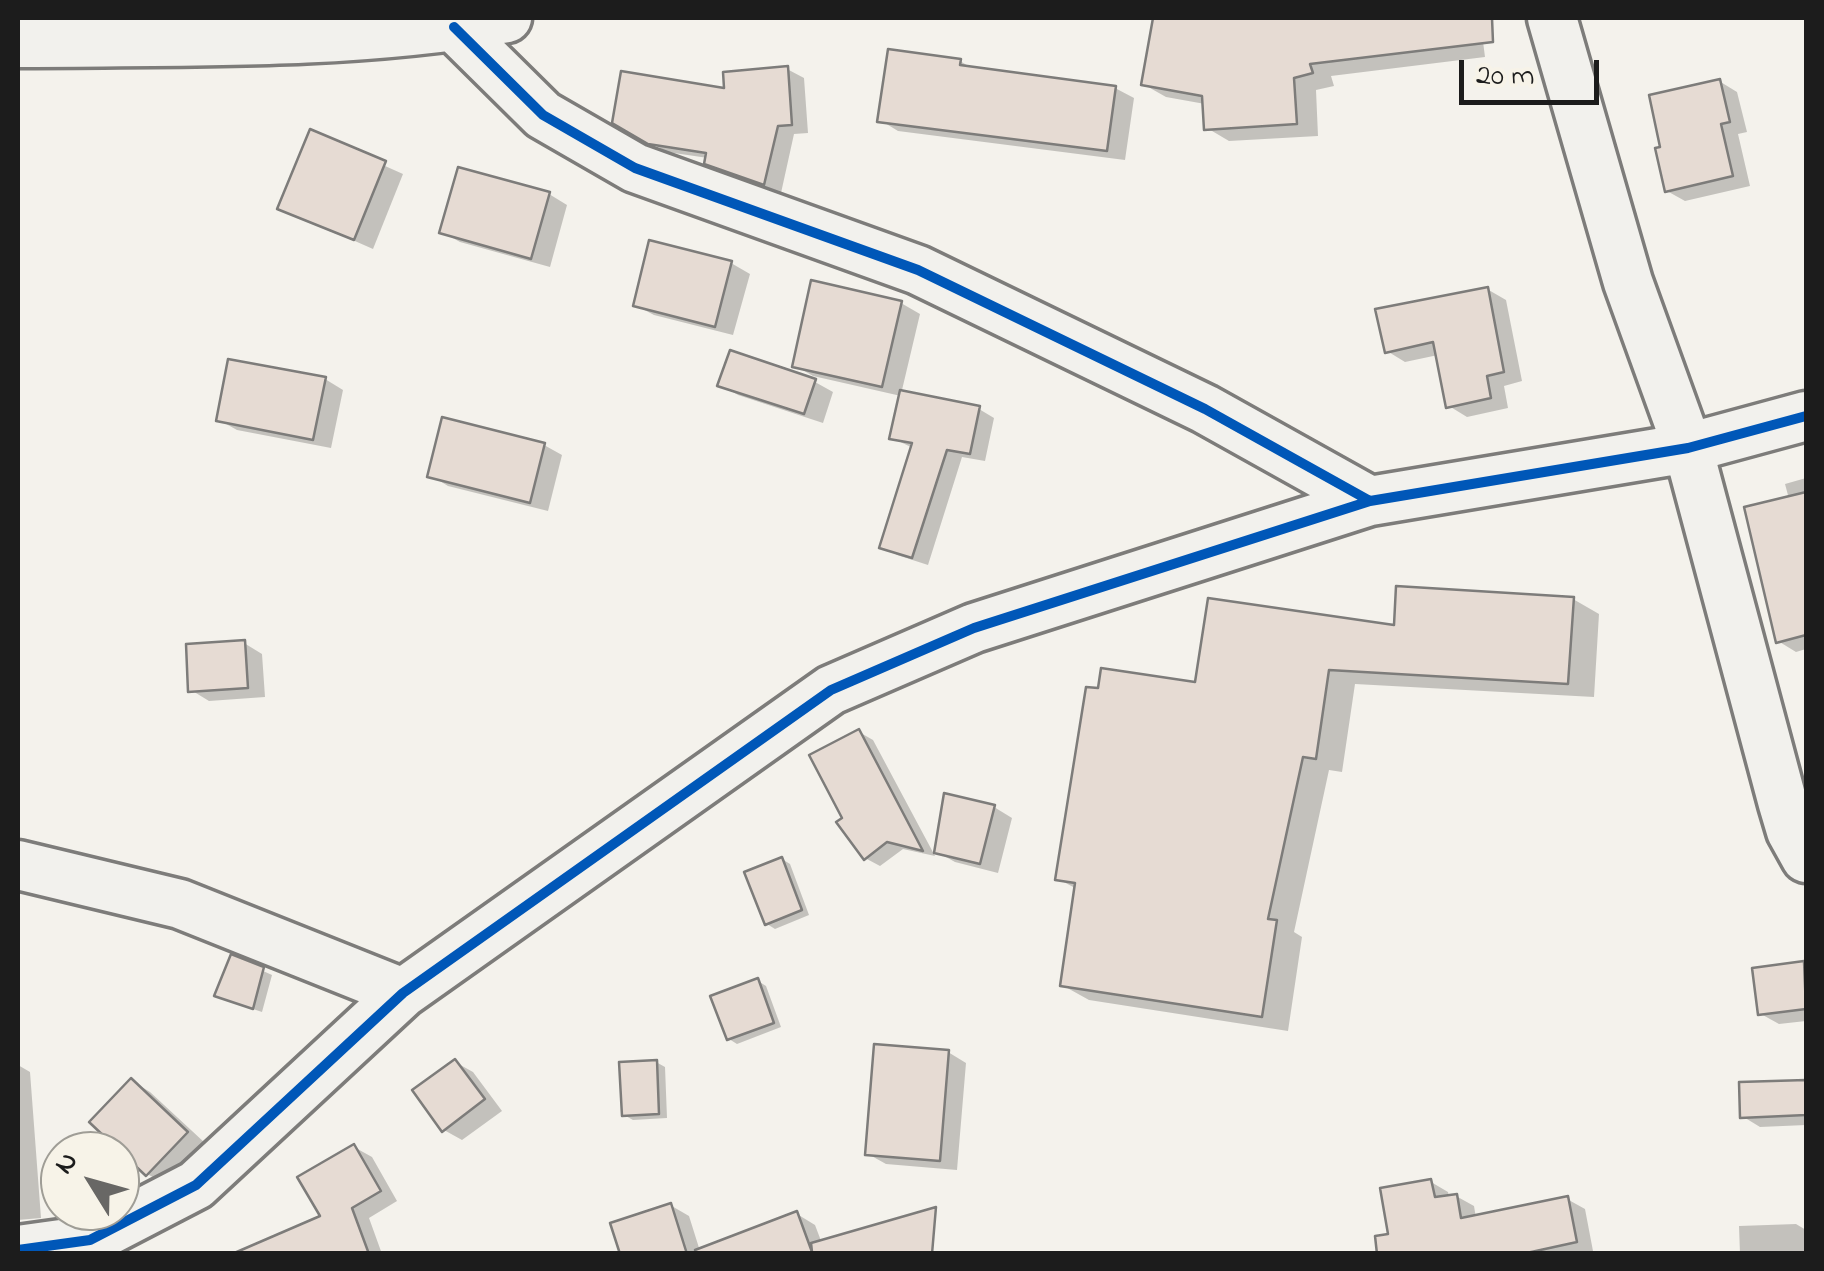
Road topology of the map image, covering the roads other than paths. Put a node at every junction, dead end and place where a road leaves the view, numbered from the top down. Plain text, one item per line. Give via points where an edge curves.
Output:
1 (507, 18) edge
2 (1552, 18) edge
3 (454, 27) junction
4 (18, 43) edge
5 (1806, 416) edge
6 (1688, 448) junction
7 (1370, 500) junction
8 (1806, 858) edge
9 (18, 865) edge
10 (403, 993) junction
11 (18, 1250) edge

1 - 3 street
2 - 6 street via 1628,282
3 - 4 street via 269,40
3 - 7 street via 543,116 635,168 918,270 1205,409
5 - 6 street
6 - 7 street
6 - 8 street via 1783,804
7 - 10 street via 974,628 831,690
9 - 10 street via 180,904
10 - 11 street via 196,1185 90,1240

